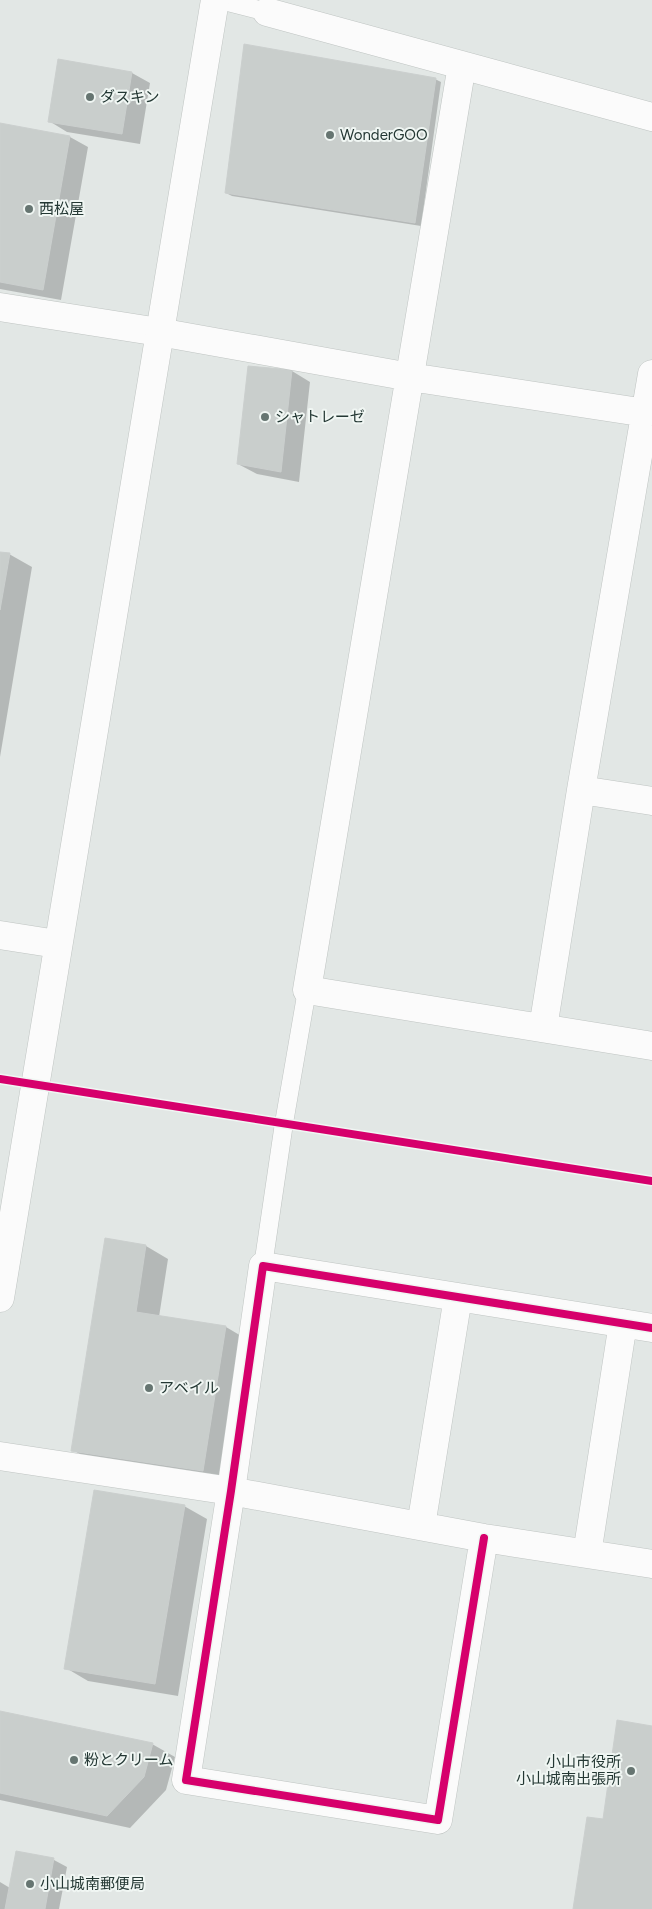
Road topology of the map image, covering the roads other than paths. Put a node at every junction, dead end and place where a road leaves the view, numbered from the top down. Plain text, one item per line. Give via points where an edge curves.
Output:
1 (215, 0) edge
2 (220, 0) edge
3 (267, 12) joint
4 (462, 65) junction
5 (652, 117) edge
6 (0, 307) edge
7 (159, 332) junction
8 (652, 374) edge
9 (410, 377) junction
10 (646, 413) junction
11 (581, 790) junction
12 (652, 801) edge
13 (0, 934) edge
14 (57, 944) junction
15 (307, 990) junction
16 (543, 1028) junction
17 (652, 1046) edge
18 (263, 1266) junction
19 (458, 1297) junction
20 (0, 1298) edge
21 (623, 1323) junction
22 (652, 1328) edge
23 (0, 1456) edge
24 (231, 1491) junction
25 (421, 1526) junction
26 (484, 1538) junction
27 (587, 1554) junction
28 (652, 1564) edge

1 - 7 street
2 - 3 lane
3 - 4 street
4 - 5 street
4 - 9 street
6 - 7 street
7 - 9 street
7 - 14 street
8 - 10 street
9 - 10 street
9 - 15 street
10 - 11 street
11 - 12 street
11 - 16 street
13 - 14 street
14 - 20 street
15 - 16 street
15 - 18 lane
16 - 17 street
18 - 19 street
18 - 24 street
19 - 21 street
19 - 25 street
21 - 22 street
21 - 27 street
23 - 24 street
24 - 25 street
24 - 26 street via 186,1780 438,1820
25 - 26 street
26 - 27 street
27 - 28 street

